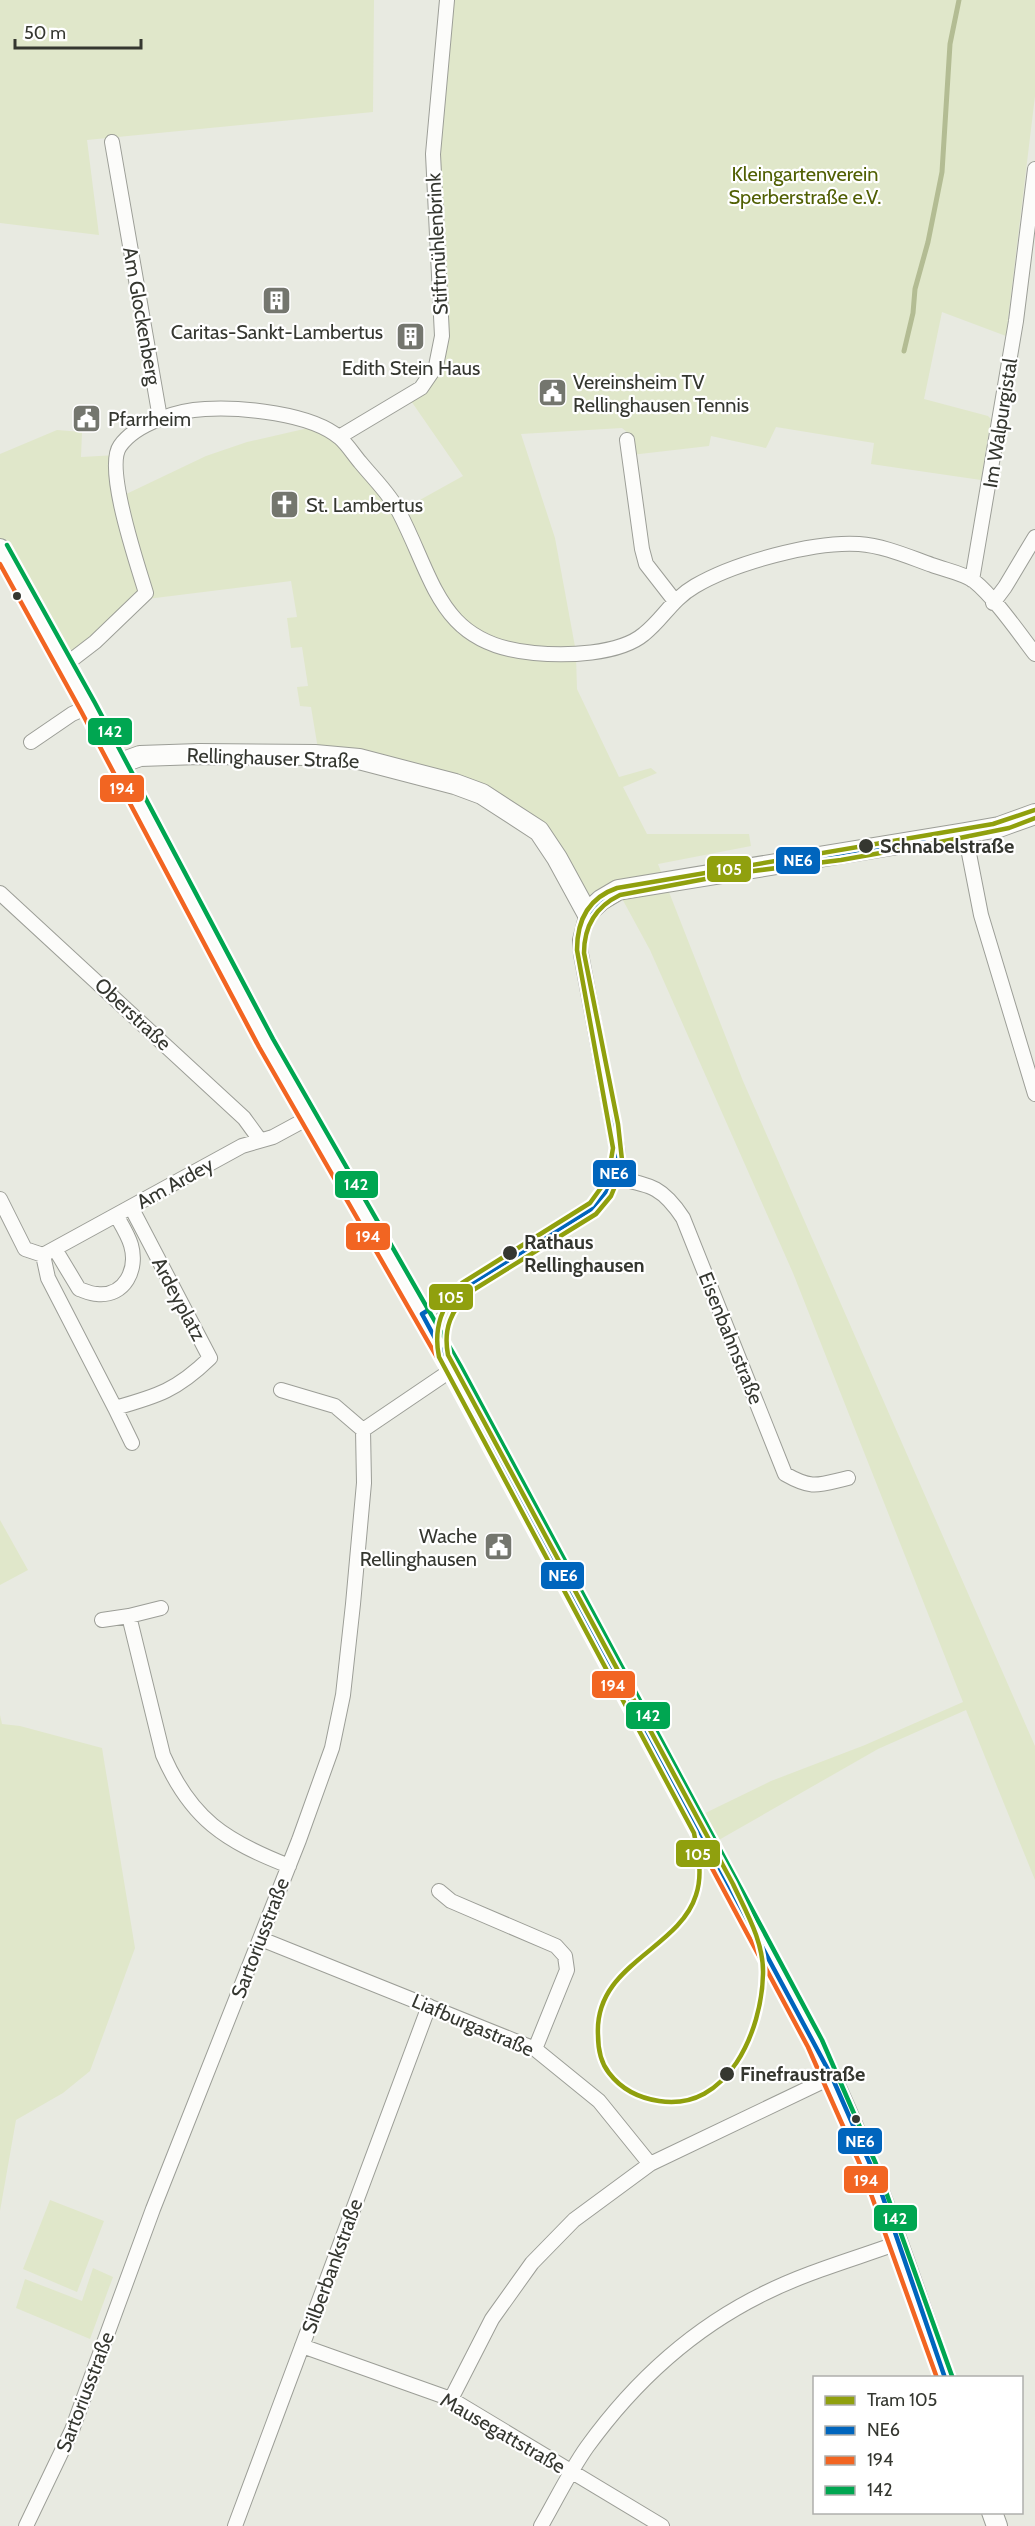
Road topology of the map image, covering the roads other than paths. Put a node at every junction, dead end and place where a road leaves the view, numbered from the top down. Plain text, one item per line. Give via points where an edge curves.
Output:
1 (447, 0) edge
2 (112, 142) dead end
3 (1035, 170) edge
4 (160, 418) junction
5 (339, 437) junction
6 (627, 440) dead end
7 (1035, 537) edge
8 (0, 549) edge
9 (972, 580) junction
10 (674, 600) junction
11 (993, 603) junction
12 (1035, 654) edge
13 (65, 665) junction
14 (88, 707) junction
15 (31, 742) dead end
16 (118, 764) junction
17 (1035, 814) edge
18 (965, 833) junction
19 (0, 893) edge
20 (588, 913) junction
21 (1035, 1094) edge
22 (310, 1117) junction
23 (260, 1140) junction
24 (615, 1178) junction
25 (0, 1200) edge
26 (131, 1207) junction
27 (116, 1215) junction
28 (55, 1248) junction
29 (43, 1255) junction
30 (422, 1314) junction
31 (453, 1369) junction
32 (281, 1390) dead end
33 (115, 1408) junction
34 (363, 1430) junction
35 (132, 1443) dead end
36 (848, 1478) dead end
37 (161, 1608) dead end
38 (129, 1616) junction
39 (102, 1620) dead end
40 (289, 1866) junction
41 (439, 1891) dead end
42 (261, 1939) junction
43 (429, 2006) junction
44 (535, 2049) junction
45 (832, 2077) junction
46 (650, 2164) junction
47 (898, 2243) junction
48 (302, 2346) junction
49 (944, 2376) edge
50 (451, 2399) junction
51 (572, 2473) junction
52 (26, 2526) edge
53 (235, 2526) edge
54 (541, 2526) edge
55 (662, 2526) edge

1 - 5 street, Stiftmühlenbrink via 433,154 442,336 436,366 421,388
2 - 4 street, Am Glockenberg
3 - 9 street, Im Walpurgistal via 1016,321
4 - 5 street via 190,410 264,411 316,425
4 - 13 street via 121,444 117,453 120,501 146,594
5 - 10 street via 398,509 436,596 477,637 532,653 574,654 621,647 644,634
6 - 10 street via 646,564
7 - 11 street
8 - 13 main road
9 - 10 street via 877,547 842,544 738,567 712,577
9 - 11 street
11 - 12 street
13 - 14 main road
14 - 15 street
14 - 16 main road
16 - 20 main road, Rellinghauser Straße via 140,756 315,755 359,759 455,784 482,794 539,831
16 - 22 main road via 266,1043
17 - 18 main road via 999,827
18 - 20 main road via 618,890
18 - 21 street via 981,915
19 - 23 street, Oberstraße via 244,1118
20 - 24 street via 580,940 581,954 617,1147
22 - 23 street, Am Ardey
22 - 30 main road
23 - 26 street, Am Ardey
24 - 30 street via 603,1197 582,1217
24 - 36 street, Eisenbahnstraße via 641,1182 655,1189 666,1196 682,1218 785,1474 803,1484 818,1485
25 - 29 street via 25,1249
26 - 27 street, Am Ardey
26 - 33 street, Ardeyplatz via 210,1358 163,1394
27 - 28 street, Am Ardey
27 - 28 street, Ardeyplatz via 131,1245 134,1266 126,1284 111,1293 79,1289
28 - 29 street, Am Ardey
29 - 33 street via 48,1278
30 - 31 main road
31 - 34 street
31 - 45 main road
32 - 34 street via 334,1406
33 - 35 street
34 - 40 street, Sartoriusstraße via 364,1483 343,1695 323,1777
37 - 38 street
38 - 39 street
38 - 40 street via 163,1755 188,1801 209,1824 233,1841
40 - 42 street, Sartoriusstraße
41 - 44 street via 451,1901 556,1946 565,1956 567,1971
42 - 43 street, Liafburgastraße
42 - 52 street, Sartoriusstraße via 153,2209 72,2430
43 - 44 street, Liafburgastraße
43 - 48 street, Silberbankstraße
44 - 46 street, Liafburgastraße via 599,2101
45 - 46 street
45 - 47 main road via 877,2180
46 - 50 street via 574,2220 532,2263 492,2319
47 - 49 main road
47 - 51 street via 766,2292 700,2331 631,2393 586,2448
48 - 50 street, Mausegattstraße
48 - 53 street, Silberbankstraße
50 - 51 street, Mausegattstraße
51 - 54 street
51 - 55 street, Mausegattstraße

